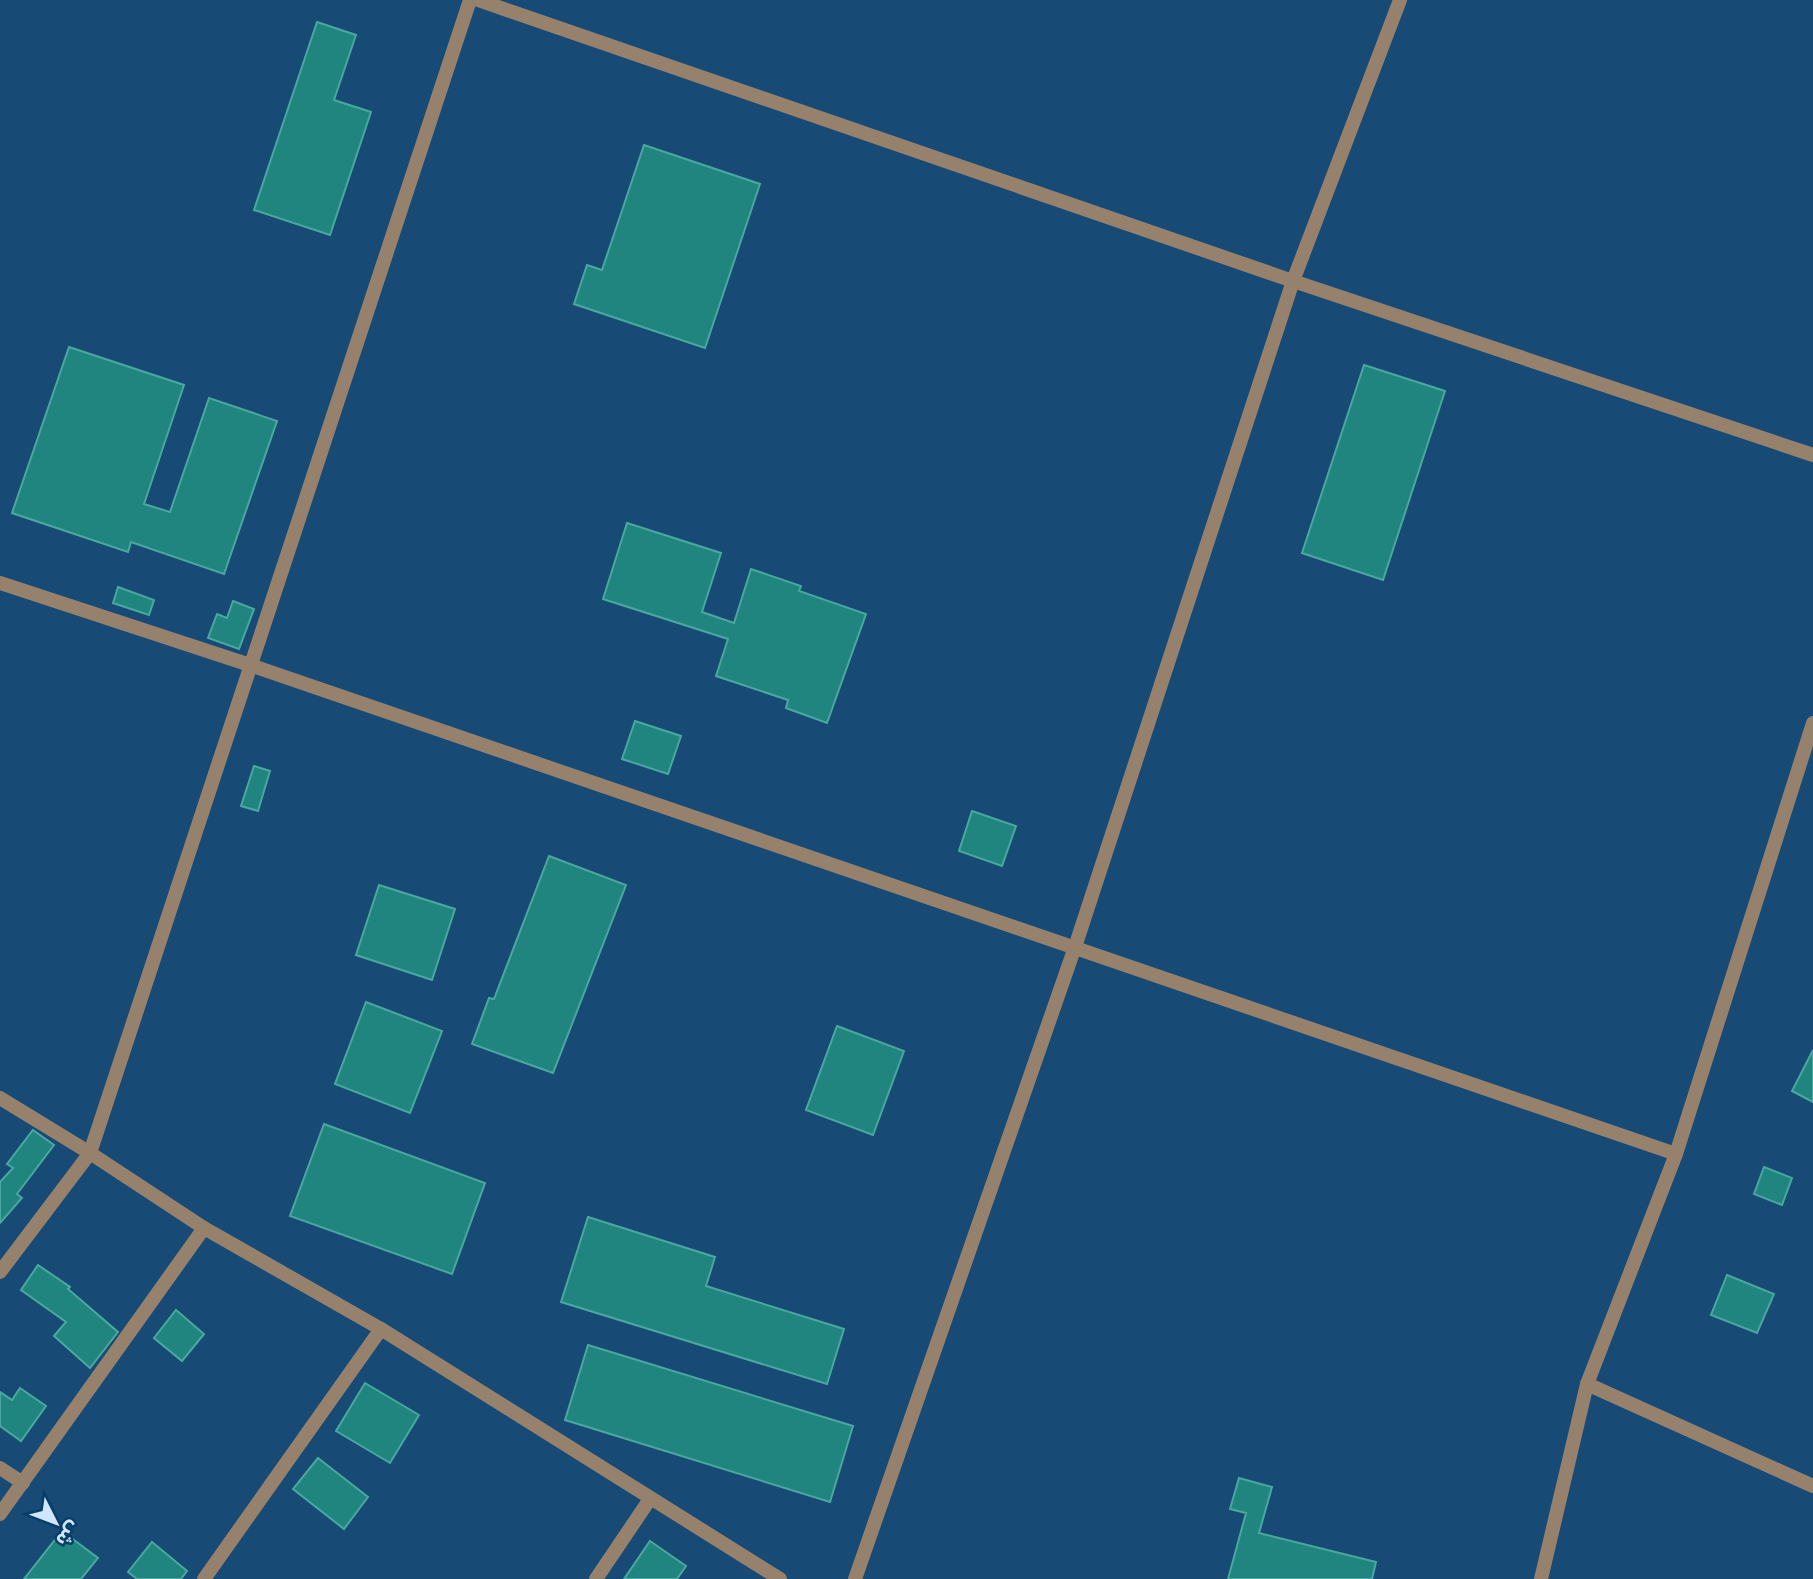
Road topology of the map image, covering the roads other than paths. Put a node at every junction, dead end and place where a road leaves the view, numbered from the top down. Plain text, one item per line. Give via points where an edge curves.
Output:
1 (470, 0) edge
2 (478, 0) edge
3 (1400, 0) edge
4 (1293, 281) junction
5 (1813, 455) edge
6 (0, 583) edge
7 (250, 665) junction
8 (1813, 723) edge
9 (1075, 947) junction
10 (0, 1098) edge
11 (90, 1153) junction
12 (1676, 1154) junction
13 (204, 1228) junction
14 (0, 1272) edge
15 (381, 1329) junction
16 (1587, 1384) junction
17 (0, 1468) edge
18 (23, 1483) junction
19 (1813, 1486) edge
20 (650, 1500) junction
21 (0, 1514) edge
22 (204, 1579) edge
23 (596, 1579) edge
24 (780, 1579) edge
25 (855, 1579) edge
26 (1542, 1579) edge

1 - 7 street
2 - 4 street
3 - 4 street
4 - 5 street
4 - 9 street
6 - 7 street
7 - 9 street
7 - 11 street
8 - 12 street
9 - 12 street
9 - 25 street
10 - 11 street
11 - 13 street
11 - 14 street
12 - 16 street
13 - 15 street
13 - 18 street
15 - 20 street
15 - 22 street
16 - 19 street
16 - 26 street
17 - 18 street
18 - 21 street
20 - 23 street
20 - 24 street

